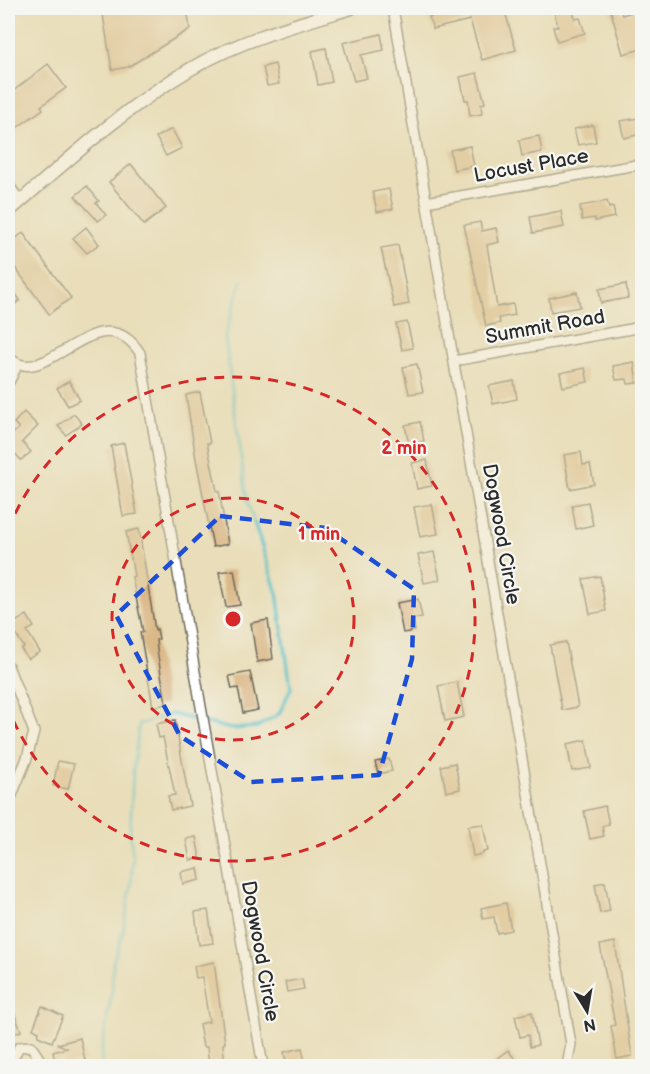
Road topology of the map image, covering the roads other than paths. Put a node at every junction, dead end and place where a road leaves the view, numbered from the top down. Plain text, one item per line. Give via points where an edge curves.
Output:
1 (351, 8) edge
2 (393, 8) edge
3 (642, 164) edge
4 (8, 184) edge
5 (20, 201) junction
6 (426, 202) junction
7 (8, 212) edge
8 (642, 327) edge
9 (8, 356) edge
10 (454, 361) junction
11 (18, 364) junction
12 (8, 384) edge
13 (8, 666) edge
14 (8, 805) edge
15 (9, 1066) edge
16 (44, 1066) edge
17 (263, 1066) edge
18 (567, 1066) edge

1 - 5 main road via 269,33 195,66 131,108
2 - 6 street, Dogwood Circle
3 - 6 street, Locust Place
4 - 5 street
5 - 7 main road
6 - 10 street, Dogwood Circle
8 - 10 street, Summit Road
9 - 11 street
10 - 18 street, Dogwood Circle via 571,1044
11 - 12 street
11 - 17 street, Dogwood Circle via 36,364 57,356 82,338 98,333 120,334 140,353
13 - 14 street via 34,732
15 - 16 street via 19,1047 25,1045 31,1046

